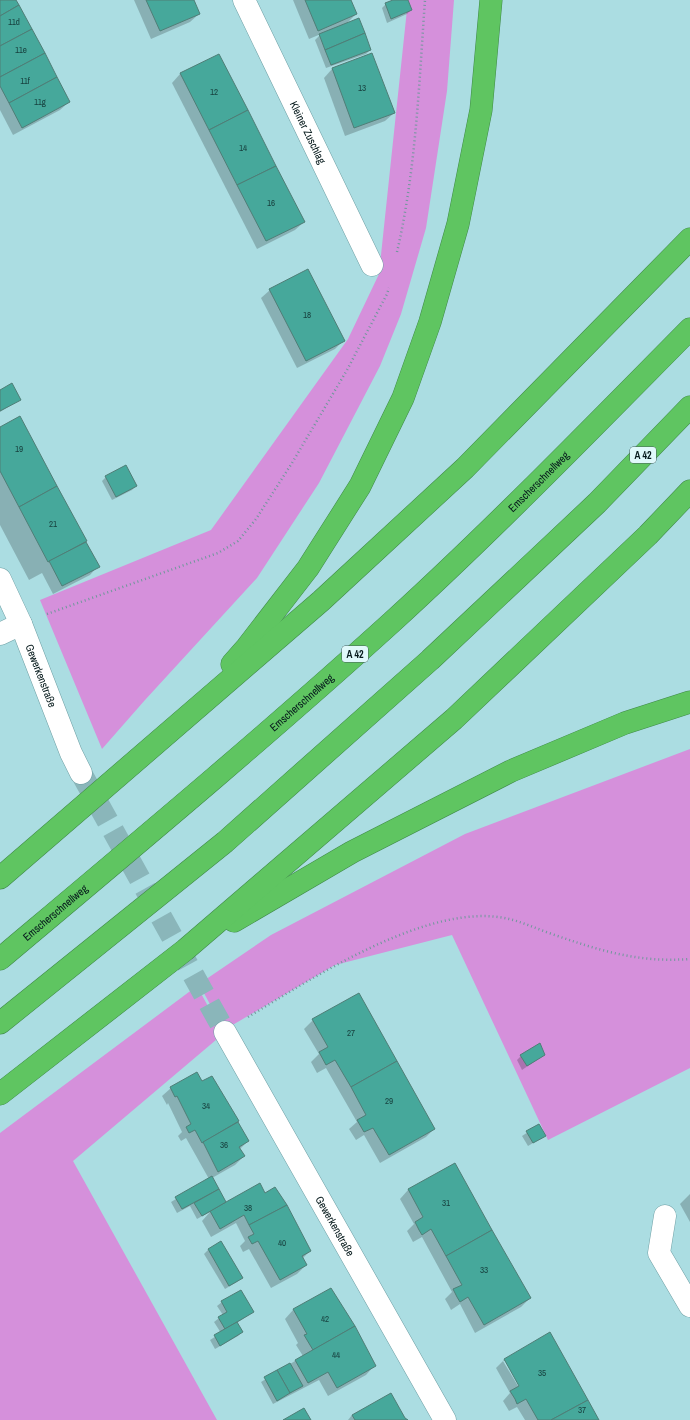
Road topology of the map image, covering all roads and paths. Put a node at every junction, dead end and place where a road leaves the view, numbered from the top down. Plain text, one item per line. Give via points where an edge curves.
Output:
1 (244, 0) edge
2 (425, 0) edge
3 (491, 0) edge
4 (690, 239) edge
5 (396, 257) dead end
6 (372, 265) dead end
7 (389, 287) dead end
8 (690, 329) edge
9 (690, 407) edge
10 (690, 491) edge
11 (0, 579) edge
12 (21, 624) junction
13 (0, 634) edge
14 (690, 702) edge
15 (171, 732) junction
16 (81, 773) tunnel mouth
17 (0, 878) edge
18 (185, 950) junction
19 (0, 959) edge
20 (690, 959) edge
21 (0, 1023) edge
22 (224, 1032) joint
23 (0, 1094) edge
24 (665, 1216) dead end
25 (690, 1306) edge
26 (445, 1420) edge

1 - 6 street, Kleiner Zuschlag
2 - 5 path via 416,122
3 - 15 highway via 481,110 458,224 430,322 403,398 360,486 308,568 247,647
4 - 15 highway via 465,468 321,601
7 - 12 path via 347,370 292,463 256,519 238,541 218,553
8 - 19 highway, Emscherschnellweg / A 42 via 557,464 392,621 190,799
9 - 21 highway, A 42 via 597,503 424,665 225,842
10 - 18 highway via 648,535 454,719
11 - 12 street, Gewerkenstraße
12 - 13 street
12 - 16 street, Gewerkenstraße
14 - 18 highway via 625,723 511,771 352,852
15 - 17 highway
18 - 23 highway
20 - 22 path via 630,958 510,920 482,916 464,918 398,936 368,948
22 - 26 street, Gewerkenstraße
24 - 25 street via 659,1253

